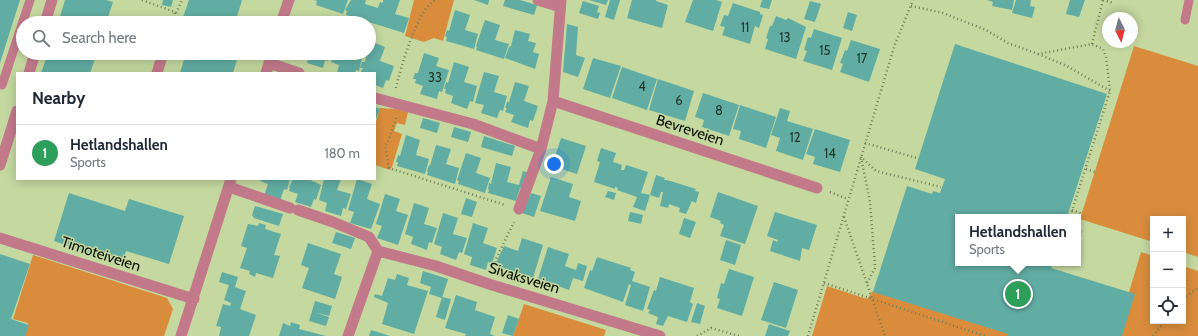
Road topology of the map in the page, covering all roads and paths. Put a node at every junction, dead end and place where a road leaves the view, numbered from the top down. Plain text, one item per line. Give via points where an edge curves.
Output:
1 (30, 0) edge
2 (52, 0) edge
3 (142, 0) edge
4 (182, 0) edge
5 (289, 0) edge
6 (436, 0) edge
7 (538, 0) edge
8 (913, 0) edge
9 (1103, 0) edge
10 (1189, 0) edge
11 (561, 3) edge
12 (1113, 3) dead end
13 (911, 6) junction
14 (176, 13) junction
15 (25, 16) edge
16 (46, 16) edge
17 (175, 16) edge
18 (284, 16) edge
19 (1185, 20) dead end
20 (16, 42) edge
21 (1092, 44) junction
22 (1038, 54) junction
23 (33, 60) edge
24 (161, 60) edge
25 (269, 63) edge
26 (29, 72) edge
27 (157, 72) edge
28 (296, 72) edge
29 (2, 85) dead end
30 (1110, 91) junction
31 (377, 99) edge
32 (553, 101) junction
33 (394, 103) junction
34 (16, 114) edge
35 (866, 143) junction
36 (541, 149) junction
37 (861, 157) junction
38 (917, 158) dead end
39 (0, 165) edge
40 (1086, 169) junction
41 (1095, 172) dead end
42 (230, 183) edge
43 (817, 188) joint
44 (941, 188) dead end
45 (848, 199) junction
46 (519, 209) junction
47 (1072, 210) junction
48 (1071, 214) edge
49 (1082, 214) dead end
50 (844, 216) junction
51 (0, 238) edge
52 (378, 250) junction
53 (824, 283) junction
54 (867, 283) junction
55 (489, 284) junction
56 (1198, 288) edge
57 (1186, 297) edge
58 (194, 299) junction
59 (874, 299) junction
60 (1163, 324) edge
61 (181, 336) edge
62 (348, 336) edge
63 (660, 336) edge
64 (697, 336) edge
65 (739, 336) edge
66 (808, 336) edge
67 (886, 336) edge
68 (985, 336) edge
69 (1153, 336) edge

1 - 15 lane
2 - 16 street
3 - 14 path
4 - 14 path
5 - 18 street
6 - 33 path via 426,9 415,30 396,88
7 - 11 street
8 - 13 path
9 - 12 path
9 - 21 path
10 - 19 lane
11 - 32 street
13 - 22 path via 943,13
13 - 35 path via 894,47
14 - 17 path
20 - 29 lane
21 - 22 path
21 - 30 path via 1102,48 1104,53
22 - 30 path via 1067,66
23 - 26 street
24 - 27 street
25 - 28 street
30 - 40 path
31 - 33 street
32 - 36 street
32 - 43 street, Bevreveien
33 - 36 street via 473,124
33 - 46 path via 398,109 385,146 389,168
34 - 39 street
35 - 37 path
35 - 38 path
36 - 46 street
37 - 44 path via 876,171
37 - 45 path
37 - 54 path via 870,202 875,268
40 - 41 path
40 - 47 path
42 - 52 street via 369,237
42 - 58 street
43 - 45 path
45 - 50 path
46 - 55 path via 496,259
47 - 48 path
47 - 49 path
50 - 53 path
50 - 54 path
51 - 58 street, Timoteiveien
52 - 55 street, Sivaksveien
52 - 62 street
53 - 59 path
53 - 66 path
54 - 59 path
55 - 63 street, Sivaksveien
56 - 57 path
58 - 61 street
59 - 67 path
59 - 68 path
60 - 69 path
64 - 65 path via 711,328

